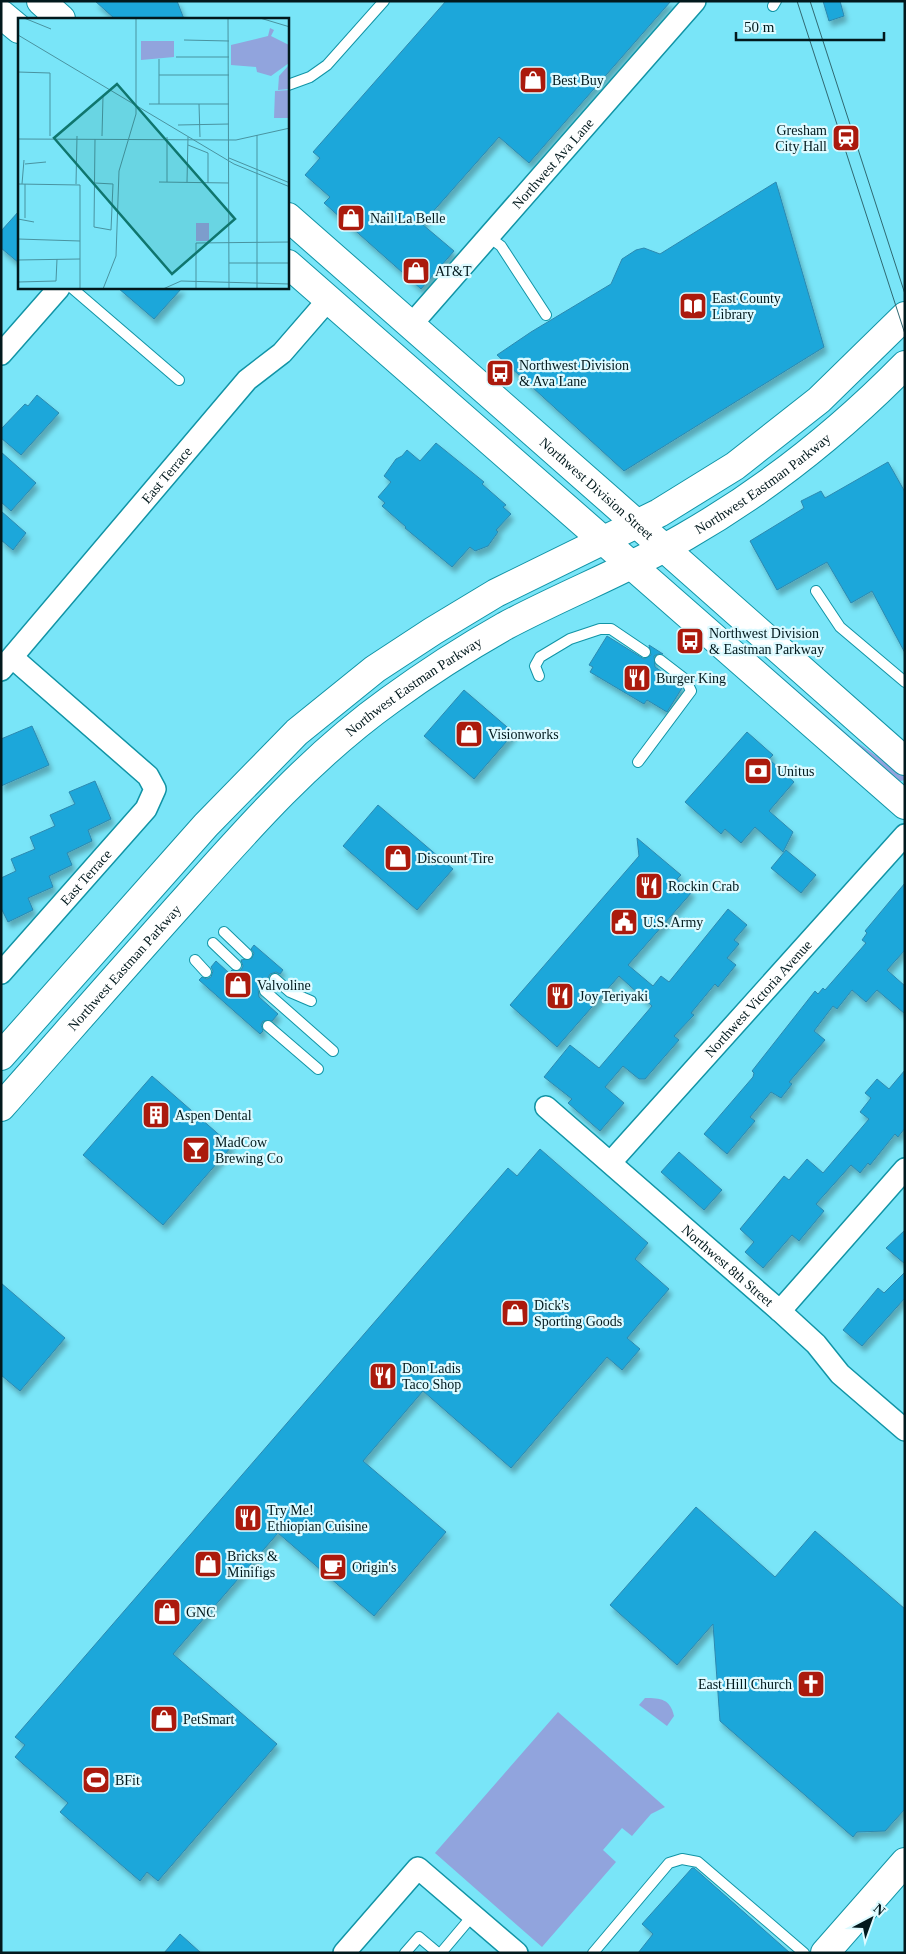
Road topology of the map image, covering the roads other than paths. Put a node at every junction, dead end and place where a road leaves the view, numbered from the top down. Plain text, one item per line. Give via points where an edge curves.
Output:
1 (41, 1) edge
2 (696, 1) edge
3 (380, 3) edge
4 (1, 14) edge
5 (60, 18) edge
6 (18, 29) edge
7 (289, 84) edge
8 (289, 219) edge
9 (489, 237) junction
10 (289, 265) edge
11 (58, 289) edge
12 (73, 289) edge
13 (328, 300) junction
14 (546, 315) dead end
15 (905, 316) edge
16 (411, 325) junction
17 (1, 354) edge
18 (905, 365) edge
19 (179, 380) dead end
20 (638, 524) junction
21 (604, 541) junction
22 (664, 548) junction
23 (632, 565) junction
24 (816, 590) dead end
25 (645, 652) dead end
26 (660, 660) dead end
27 (7, 664) edge
28 (539, 676) dead end
29 (905, 682) edge
30 (905, 761) edge
31 (638, 762) dead end
32 (905, 805) edge
33 (905, 835) edge
34 (224, 932) dead end
35 (213, 943) dead end
36 (246, 954) dead end
37 (195, 960) dead end
38 (236, 965) dead end
39 (206, 972) dead end
40 (1, 973) edge
41 (275, 979) dead end
42 (265, 991) dead end
43 (311, 1001) dead end
44 (268, 1026) dead end
45 (333, 1051) dead end
46 (1, 1056) edge
47 (318, 1069) dead end
48 (1, 1107) edge
49 (546, 1107) dead end
50 (612, 1162) junction
51 (905, 1169) edge
52 (780, 1311) junction
53 (905, 1430) edge
54 (905, 1862) edge
55 (473, 1915) junction
56 (344, 1953) edge
57 (405, 1953) edge
58 (440, 1953) edge
59 (517, 1953) edge
60 (593, 1953) edge
61 (804, 1953) edge
62 (825, 1953) edge

1 - 5 main road
2 - 9 street, Northwest Ava Lane
3 - 7 lane via 323,68 310,77
4 - 6 main road
8 - 16 main road, Northwest Division Street
9 - 14 lane via 501,246
9 - 16 street, Northwest Ava Lane
10 - 13 main road
11 - 17 street
12 - 19 lane
13 - 21 main road
13 - 27 street, East Terrace via 282,353 246,380
15 - 20 main road via 796,420 735,466
16 - 20 main road, Northwest Division Street
18 - 22 main road, Northwest Eastman Parkway via 787,469
20 - 21 main road
20 - 22 main road, Northwest Division Street
21 - 23 main road
21 - 46 main road via 496,593 433,630 376,669 297,732 206,825
22 - 23 main road, Northwest Eastman Parkway
22 - 30 main road, Northwest Division Street
23 - 32 main road
23 - 48 main road, Northwest Eastman Parkway via 496,632 389,701 350,732 251,824
24 - 29 lane via 840,627
25 - 28 lane via 611,630 600,629 570,639 540,657 536,666
26 - 31 lane via 686,680 691,691
27 - 40 street, East Terrace via 148,776 155,789 146,809
33 - 50 street, Northwest Victoria Avenue
34 - 36 lane
35 - 38 lane
37 - 39 lane
41 - 43 lane via 290,992
42 - 45 lane
44 - 47 lane
49 - 50 street, Northwest 8th Street
50 - 52 street, Northwest 8th Street
51 - 52 street
52 - 53 street, Northwest 8th Street via 816,1344 840,1374
54 - 62 main road
55 - 56 street via 418,1868
55 - 58 lane
55 - 59 street
57 - 58 lane via 419,1937
60 - 61 lane via 669,1863 682,1859 698,1862

